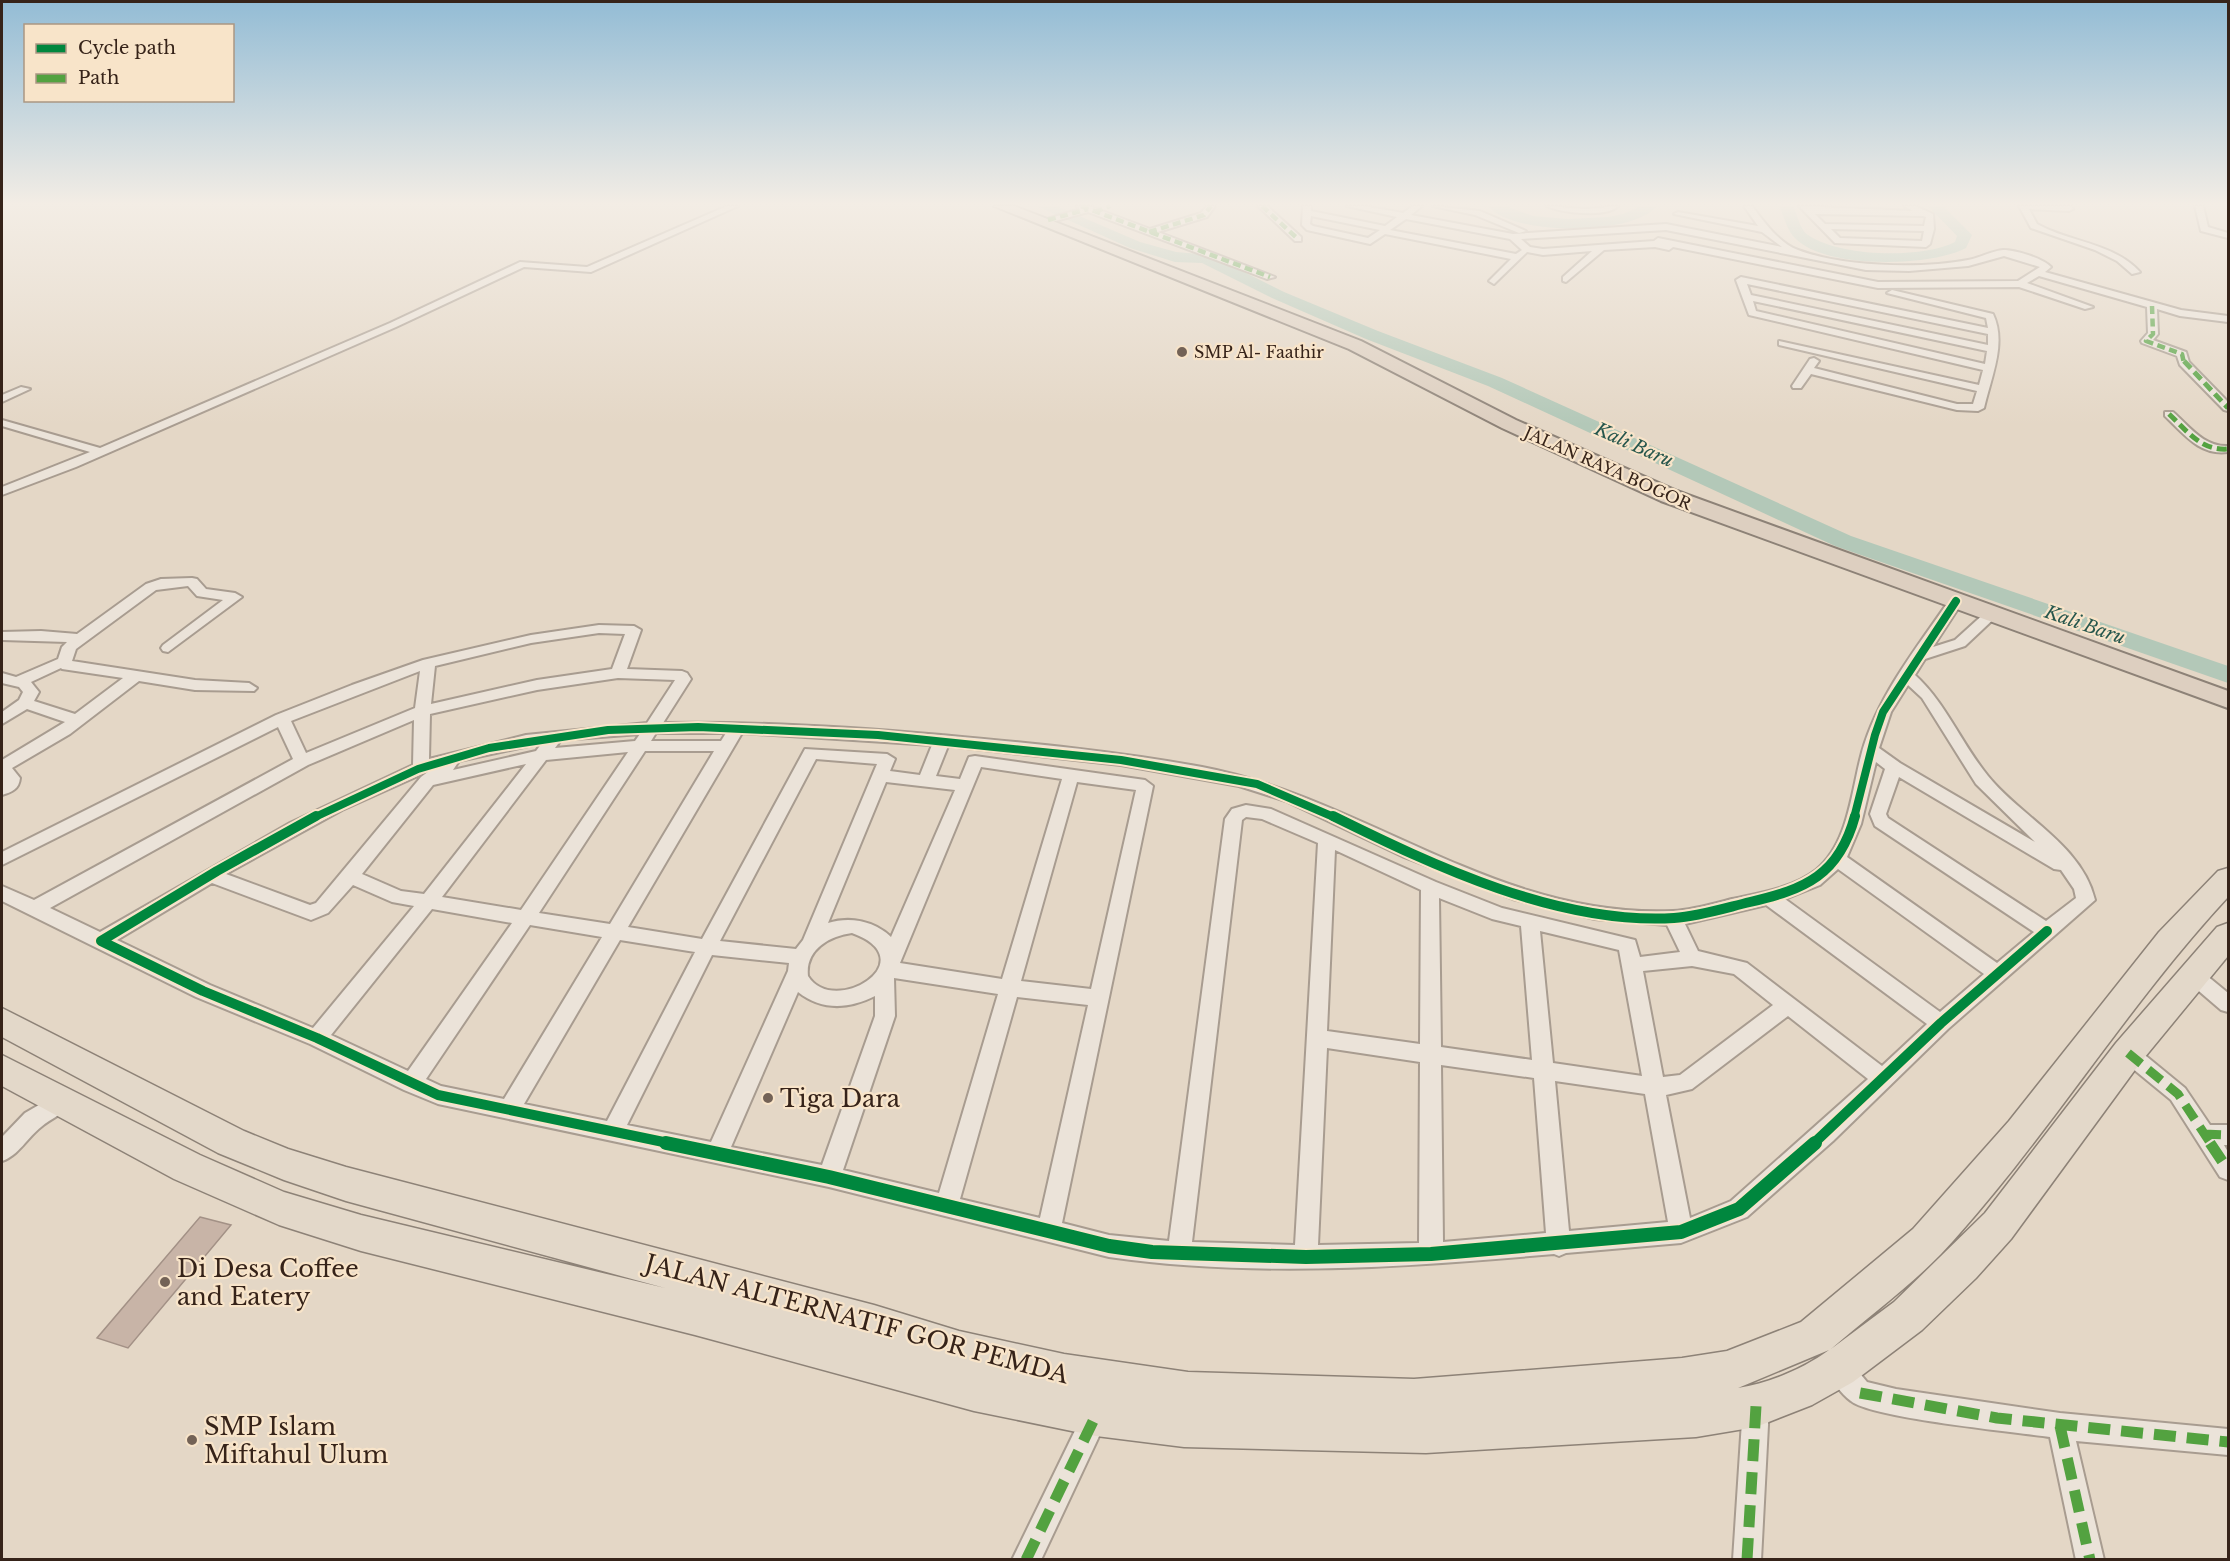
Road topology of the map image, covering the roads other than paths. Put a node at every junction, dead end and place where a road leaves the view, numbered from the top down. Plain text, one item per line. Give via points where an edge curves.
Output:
1 (491, 279) edge
2 (1186, 279) edge
3 (1205, 279) edge
4 (1826, 279) edge
5 (1865, 279) edge
6 (2032, 279) edge
7 (2045, 279) edge
8 (2057, 279) edge
9 (2025, 285) junction
10 (1865, 287) junction
11 (1906, 293) junction
12 (1746, 297) junction
13 (1853, 302) junction
14 (2152, 306) junction
15 (2088, 307) dead end
16 (1841, 317) junction
17 (2229, 319) edge
18 (1832, 332) junction
19 (1995, 332) junction
20 (1783, 343) dead end
21 (1994, 349) junction
22 (1820, 351) junction
23 (1988, 368) junction
24 (1808, 370) junction
25 (1797, 386) dead end
26 (25, 389) dead end
27 (1982, 389) junction
28 (2, 399) edge
29 (2229, 408) edge
30 (2169, 414) dead end
31 (2, 423) edge
32 (2229, 449) edge
33 (99, 451) junction
34 (2, 491) edge
35 (1889, 573) junction
36 (1956, 601) junction
37 (1992, 614) junction
38 (2, 636) edge
39 (80, 639) junction
40 (531, 639) junction
41 (168, 648) dead end
42 (1919, 656) junction
43 (63, 662) junction
44 (428, 663) junction
45 (618, 673) junction
46 (138, 674) junction
47 (1907, 676) junction
48 (2, 678) edge
49 (18, 682) junction
50 (249, 688) dead end
51 (357, 688) junction
52 (2229, 692) edge
53 (2229, 700) edge
54 (25, 703) junction
55 (422, 711) junction
56 (2, 719) edge
57 (282, 719) junction
58 (76, 720) junction
59 (653, 727) junction
60 (737, 727) junction
61 (556, 736) junction
62 (942, 741) junction
63 (639, 746) junction
64 (725, 746) junction
65 (1870, 749) junction
66 (541, 755) junction
67 (302, 761) junction
68 (1894, 767) junction
69 (424, 774) junction
70 (1071, 775) junction
71 (880, 776) junction
72 (926, 781) junction
73 (966, 785) junction
74 (2, 789) edge
75 (1327, 840) junction
76 (2, 859) edge
77 (1838, 860) junction
78 (2071, 871) junction
79 (210, 875) junction
80 (350, 876) junction
81 (2229, 879) edge
82 (1430, 888) junction
83 (2, 893) edge
84 (1768, 897) junction
85 (428, 902) junction
86 (34, 909) junction
87 (1673, 918) junction
88 (525, 919) junction
89 (1530, 921) junction
90 (614, 932) junction
91 (2047, 932) junction
92 (2229, 935) edge
93 (812, 940) junction
94 (101, 941) junction
95 (707, 947) junction
96 (1692, 958) junction
97 (799, 965) junction
98 (1632, 965) junction
99 (889, 968) junction
100 (1998, 974) junction
101 (2193, 975) junction
102 (1009, 988) junction
103 (1099, 998) junction
104 (2229, 1004) edge
105 (1788, 1005) junction
106 (2, 1022) edge
107 (1941, 1023) junction
108 (317, 1038) junction
109 (1316, 1038) junction
110 (2128, 1053) junction
111 (1431, 1057) junction
112 (2, 1070) edge
113 (1545, 1073) junction
114 (1883, 1079) junction
115 (411, 1084) junction
116 (1656, 1087) junction
117 (63, 1101) junction
118 (509, 1110) junction
119 (612, 1131) junction
120 (2204, 1134) junction
121 (2229, 1135) edge
122 (2, 1151) edge
123 (717, 1154) junction
124 (2229, 1170) edge
125 (829, 1177) junction
126 (946, 1207) junction
127 (1049, 1230) junction
128 (1681, 1232) junction
129 (1558, 1245) junction
130 (1179, 1252) junction
131 (1431, 1254) junction
132 (1306, 1257) junction
133 (712, 1281) junction
134 (695, 1316) junction
135 (1839, 1368) junction
136 (1756, 1406) junction
137 (1096, 1415) junction
138 (2060, 1426) junction
139 (2229, 1442) edge
140 (1026, 1560) edge
141 (1747, 1560) edge
142 (2090, 1560) edge

1 - 33 street
2 - 35 highway, JALAN RAYA BOGOR via 1355,345 1509,424 1669,496
3 - 35 highway, JALAN RAYA BOGOR via 1389,353 1518,421 1676,491
4 - 10 street
5 - 10 street
6 - 9 street
7 - 9 street
8 - 14 street
9 - 10 street
9 - 11 street
9 - 15 street
10 - 11 street
10 - 13 street
11 - 19 street via 1989,315
12 - 13 street via 1742,280
12 - 16 street
12 - 18 street via 1752,313
13 - 16 street
13 - 19 street
14 - 17 street
14 - 29 street via 2153,334 2146,341 2182,354 2184,363
16 - 18 street
16 - 21 street
18 - 22 street
18 - 23 street
19 - 21 street
20 - 22 street
21 - 23 street
22 - 24 street
22 - 27 street
23 - 27 street
24 - 25 street
24 - 27 street via 1974,409 1978,408
26 - 28 street
30 - 32 street via 2194,440 2218,450
31 - 33 street
33 - 34 street
35 - 36 highway, JALAN RAYA BOGOR
35 - 52 highway, JALAN RAYA BOGOR
36 - 37 highway, JALAN RAYA BOGOR
36 - 42 street
37 - 42 street via 1960,643
37 - 53 highway, JALAN RAYA BOGOR
38 - 39 street
39 - 41 street via 161,583 192,582 202,593 235,597
39 - 43 street via 69,647
40 - 44 street
40 - 45 street via 599,629 634,630
40 - 51 street via 444,649 395,667
42 - 47 street
43 - 46 street via 62,665
43 - 49 street
44 - 51 street
44 - 55 street
45 - 55 street
45 - 59 street via 682,676
46 - 50 street via 195,685
46 - 58 street
47 - 65 street via 1882,714
47 - 78 street via 1928,695 1982,780 2057,852
48 - 49 street
49 - 54 street via 31,692
51 - 57 street
54 - 56 street
54 - 58 street
55 - 67 street
55 - 69 street
57 - 67 street
57 - 76 street
58 - 74 street via 4,766 3,772 12,778 11,784
59 - 60 street
59 - 61 street
59 - 63 street
60 - 62 street
60 - 64 street
61 - 66 street
61 - 69 street via 456,758
62 - 72 street
62 - 87 street via 1063,752 1244,781 1488,885 1592,911
63 - 64 street
63 - 66 street
63 - 88 street
64 - 90 street
65 - 68 street
65 - 77 street via 1854,822
66 - 69 street
66 - 85 street
67 - 86 street
68 - 78 street
68 - 91 street via 1878,814 1881,822
69 - 79 street via 316,817
69 - 80 street
70 - 73 street via 975,761
70 - 102 street
70 - 103 street via 1145,786
71 - 72 street
71 - 93 street
71 - 95 street via 887,759 811,753
72 - 73 street
73 - 99 street
75 - 82 street
75 - 109 street
75 - 130 street via 1265,813 1246,811 1234,819
77 - 84 street via 1824,874
77 - 100 street
78 - 91 street via 2083,887 2086,900
79 - 80 street via 311,913 322,908
79 - 94 street
80 - 85 street via 382,892
81 - 133 main road, JALAN ALTERNATIF GOR PEMDA via 2170,940 2022,1132 1926,1242 1815,1336 1727,1372 1414,1400 1188,1393 1064,1375 959,1351
82 - 89 street via 1499,914
82 - 111 street
83 - 86 street
84 - 87 street
84 - 107 street
85 - 88 street
85 - 108 street
86 - 94 street
87 - 96 street
88 - 90 street
88 - 115 street
89 - 98 street via 1628,945
89 - 113 street
90 - 95 street
90 - 118 street
91 - 100 street
92 - 101 main road, JALAN ALTERNATIF GOR PEMDA
93 - 97 street
93 - 99 street via 831,929 853,926 873,930 887,940
94 - 108 street
95 - 97 street
95 - 119 street
96 - 98 street
96 - 105 street via 1740,968
97 - 99 street via 806,989 823,998 845,1000 867,993
97 - 123 street
98 - 116 street
99 - 102 street
99 - 125 street via 885,1016
100 - 107 street
101 - 104 street
101 - 110 main road, JALAN ALTERNATIF GOR PEMDA
102 - 103 street
102 - 126 street
103 - 127 street
105 - 114 street
105 - 116 street via 1685,1083
106 - 133 main road, JALAN ALTERNATIF GOR PEMDA via 231,1142 284,1164
107 - 114 street
108 - 115 street
109 - 111 street
109 - 132 street
110 - 120 street via 2178,1094
110 - 135 main road, JALAN ALTERNATIF GOR PEMDA via 1998,1226 1908,1316
111 - 113 street
111 - 131 street
112 - 117 main road, JALAN ALTERNATIF GOR PEMDA
113 - 116 street
113 - 129 street
114 - 128 street via 1739,1209
115 - 118 street via 438,1095
116 - 128 street
117 - 122 street via 33,1120
117 - 134 main road, JALAN ALTERNATIF GOR PEMDA via 187,1167 279,1208 361,1233
118 - 119 street
119 - 123 street
120 - 121 street
120 - 124 street
123 - 125 street
125 - 126 street
126 - 127 street
127 - 130 street via 1109,1246
128 - 129 street
129 - 131 street
130 - 132 street
131 - 132 street
133 - 134 main road
134 - 137 main road, JALAN ALTERNATIF GOR PEMDA via 974,1390
135 - 136 main road, JALAN ALTERNATIF GOR PEMDA
135 - 138 street via 1860,1393 1896,1402
136 - 137 main road, JALAN ALTERNATIF GOR PEMDA via 1696,1416 1426,1431 1184,1426
136 - 141 street
137 - 140 street
138 - 139 street
138 - 142 street

